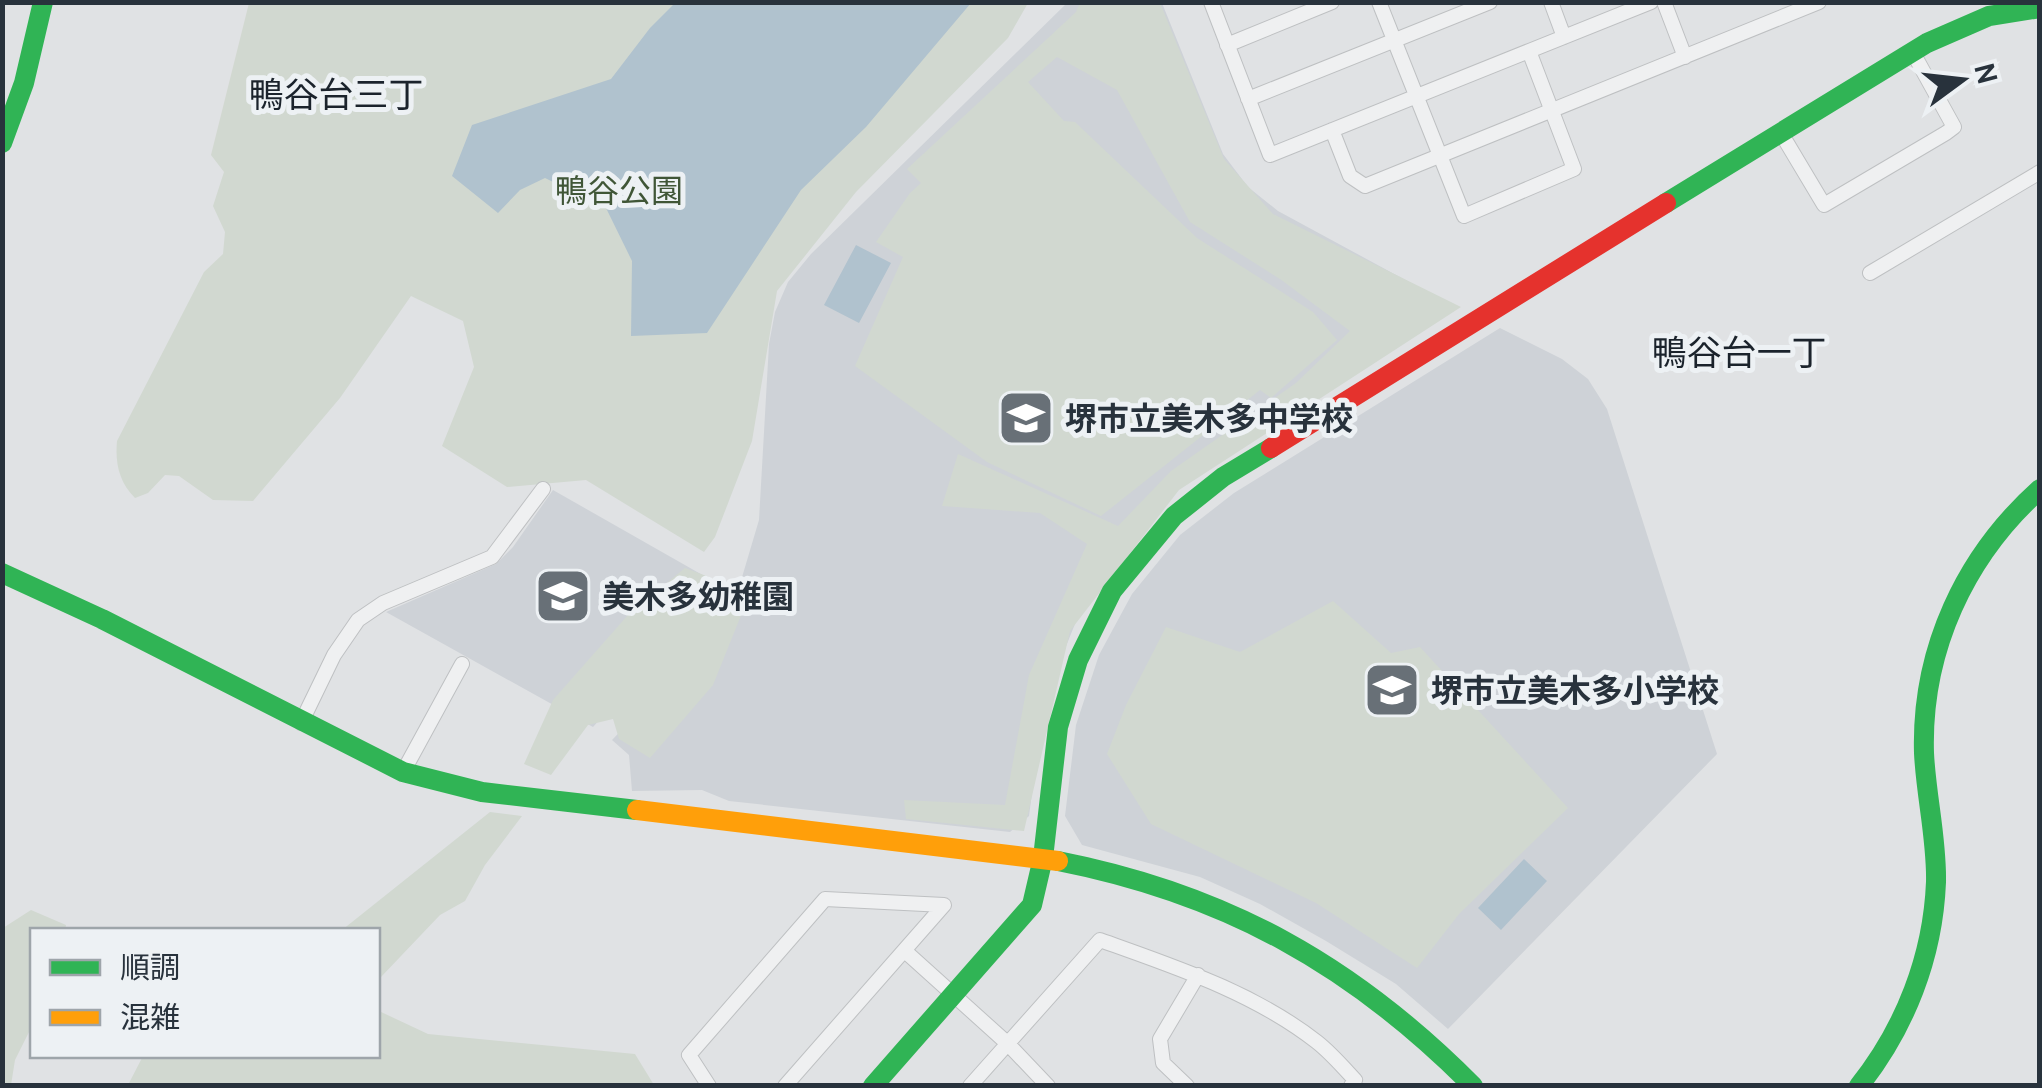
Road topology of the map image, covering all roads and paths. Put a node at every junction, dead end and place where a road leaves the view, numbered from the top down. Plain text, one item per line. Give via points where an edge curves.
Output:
1 (43, 2) edge
2 (1210, 2) edge
3 (1332, 2) edge
4 (1379, 2) edge
5 (1490, 2) edge
6 (1551, 2) edge
7 (1651, 2) edge
8 (1664, 2) edge
9 (1819, 2) edge
10 (1794, 7) edge
11 (2040, 8) edge
12 (1564, 37) junction
13 (1394, 41) junction
14 (1227, 44) junction
15 (1529, 51) junction
16 (1912, 51) junction
17 (1686, 57) junction
18 (1416, 97) junction
19 (1248, 99) junction
20 (1552, 112) junction
21 (1332, 130) junction
22 (1781, 134) junction
23 (2, 143) edge
24 (1440, 156) junction
25 (2040, 172) edge
26 (1870, 273) dead end
27 (2040, 488) edge
28 (543, 489) dead end
29 (2, 573) edge
30 (462, 664) dead end
31 (301, 722) junction
32 (402, 772) junction
33 (1043, 858) junction
34 (906, 952) junction
35 (1198, 975) junction
36 (955, 996) junction
37 (1007, 1042) junction
38 (710, 1086) edge
39 (785, 1086) edge
40 (873, 1086) edge
41 (970, 1086) edge
42 (1048, 1086) edge
43 (1187, 1086) edge
44 (1351, 1086) edge
45 (1472, 1086) edge
46 (1859, 1086) edge

1 - 23 street
2 - 14 street
3 - 14 street
4 - 13 street
5 - 13 street
6 - 12 street
7 - 12 street
8 - 17 street
9 - 10 street
10 - 17 street
11 - 16 street via 1994,14
12 - 15 street
13 - 18 street
13 - 19 street
14 - 19 street
15 - 18 street
15 - 20 street
16 - 22 street
16 - 22 street via 1954,127 1946,133 1824,204
17 - 20 street
18 - 21 street
18 - 24 street
19 - 21 street via 1270,155
20 - 24 street
20 - 24 street via 1574,169 1464,216
21 - 24 street via 1350,176 1364,186
22 - 33 street via 1223,477 1174,516 1112,591 1078,660 1058,727
25 - 26 street
27 - 46 street via 1978,558 1942,634 1924,736 1936,856 1932,922 1910,998
28 - 31 street via 492,557 383,602 358,620
29 - 31 street
30 - 32 street
31 - 32 street
32 - 33 street via 482,792
33 - 36 street via 1032,904
33 - 45 street via 1168,888 1252,923 1372,996
34 - 36 street
34 - 38 street via 944,905 825,899 689,1055
34 - 39 street
35 - 37 street via 1100,940
35 - 43 street via 1160,1039 1163,1063
35 - 44 street via 1318,1043 1355,1080
36 - 37 street
36 - 40 street
37 - 41 street
37 - 42 street

